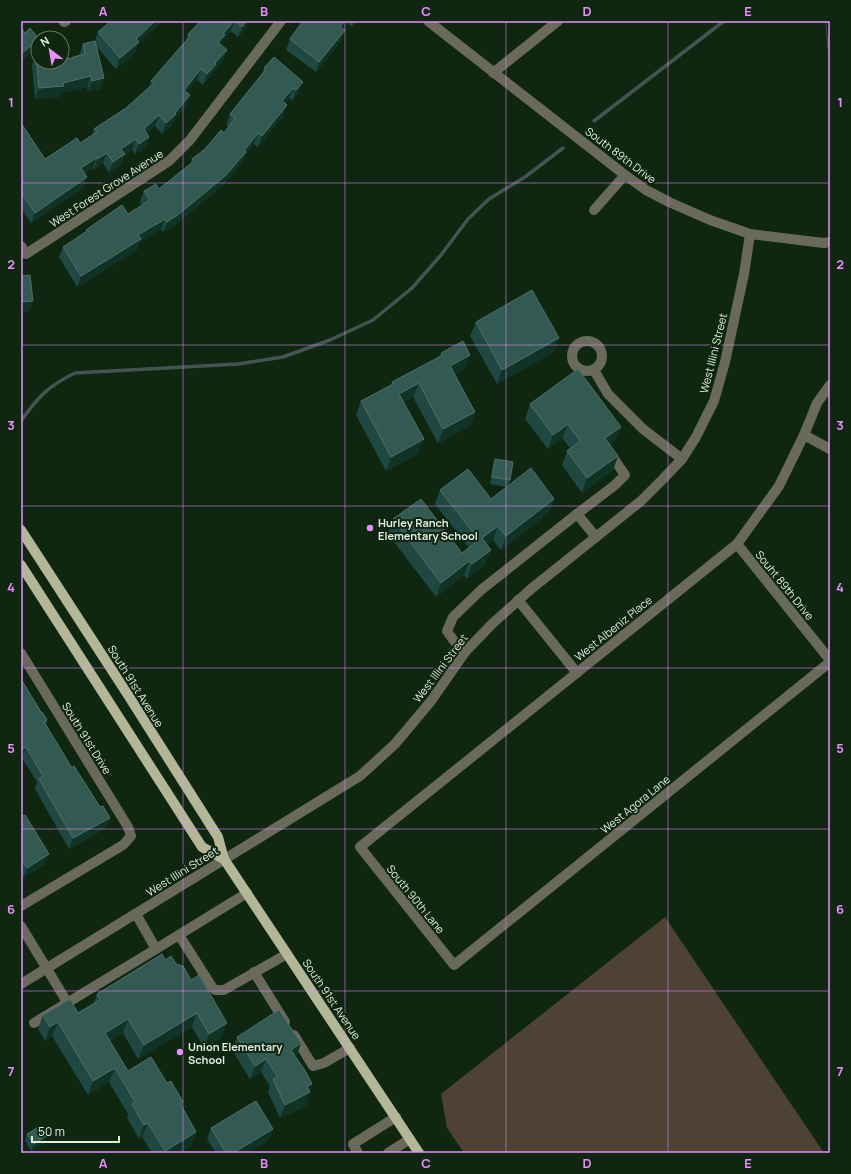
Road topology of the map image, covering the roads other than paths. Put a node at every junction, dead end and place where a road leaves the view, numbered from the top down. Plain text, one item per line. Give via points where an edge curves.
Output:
1 (428, 21) edge
2 (558, 21) edge
3 (278, 22) edge
4 (493, 73) junction
5 (625, 175) junction
6 (594, 210) dead end
7 (750, 234) junction
8 (830, 242) edge
9 (24, 250) edge
10 (594, 370) dead end
11 (830, 385) edge
12 (804, 436) junction
13 (830, 449) edge
14 (612, 456) edge
15 (682, 459) junction
16 (577, 514) junction
17 (21, 530) edge
18 (596, 537) junction
19 (737, 544) junction
20 (21, 565) edge
21 (518, 600) junction
22 (466, 651) junction
23 (21, 653) edge
24 (830, 661) edge
25 (577, 673) junction
26 (360, 847) joint
27 (224, 859) junction
28 (247, 893) junction
29 (21, 906) edge
30 (136, 914) junction
31 (21, 926) edge
32 (178, 935) junction
33 (156, 949) junction
34 (287, 954) junction
35 (454, 965) joint
36 (46, 968) junction
37 (254, 972) junction
38 (21, 984) edge
39 (67, 1002) junction
40 (34, 1023) dead end
41 (350, 1048) junction
42 (396, 1117) junction
43 (410, 1139) junction
44 (358, 1153) edge
45 (388, 1153) edge
46 (419, 1153) edge

1 - 4 street, South 89th Drive
2 - 4 street
3 - 9 street, West Forest Grove Avenue via 190,140 169,161
4 - 5 street, South 89th Drive
5 - 6 street
5 - 7 street, South 89th Drive via 669,202
7 - 8 street, South 89th Drive
7 - 15 street, West Illini Street via 744,274 714,401
10 - 15 street via 608,394 647,432
11 - 12 street, West Albeniz Place via 817,404
12 - 13 street
12 - 19 street, West Albeniz Place via 779,486
14 - 16 street via 625,475
15 - 18 street, West Illini Street via 641,501
16 - 18 street
16 - 22 street via 481,590 453,617 447,631
17 - 27 main road, South 91st Avenue via 218,837
18 - 21 street, West Illini Street
19 - 24 street, Souht 89th Drive
19 - 25 street, West Albeniz Place
20 - 27 main road, South 91st Avenue via 202,847
21 - 22 street, West Illini Street
21 - 25 street
22 - 27 street, West Illini Street via 431,701 395,744 360,776
23 - 29 street, South 91st Drive via 131,836 123,845
24 - 35 street, West Agora Lane
25 - 26 street, West Albeniz Place
26 - 35 street, South 90th Lane
27 - 28 main road, South 91st Avenue
27 - 30 street, West Illini Street
28 - 32 street
28 - 34 main road, South 91st Avenue
30 - 33 street
30 - 36 street, West Illini Street
31 - 36 street
32 - 33 street
32 - 37 street via 215,990 224,990
33 - 39 street
34 - 37 street
34 - 41 main road, South 91st Avenue
36 - 38 street, West Illini Street
36 - 39 street
37 - 41 street via 313,1066 324,1064
39 - 40 street
41 - 42 main road, South 91st Avenue
42 - 43 main road, South 91st Avenue
42 - 44 street via 352,1144
43 - 45 street
43 - 46 main road, South 91st Avenue

